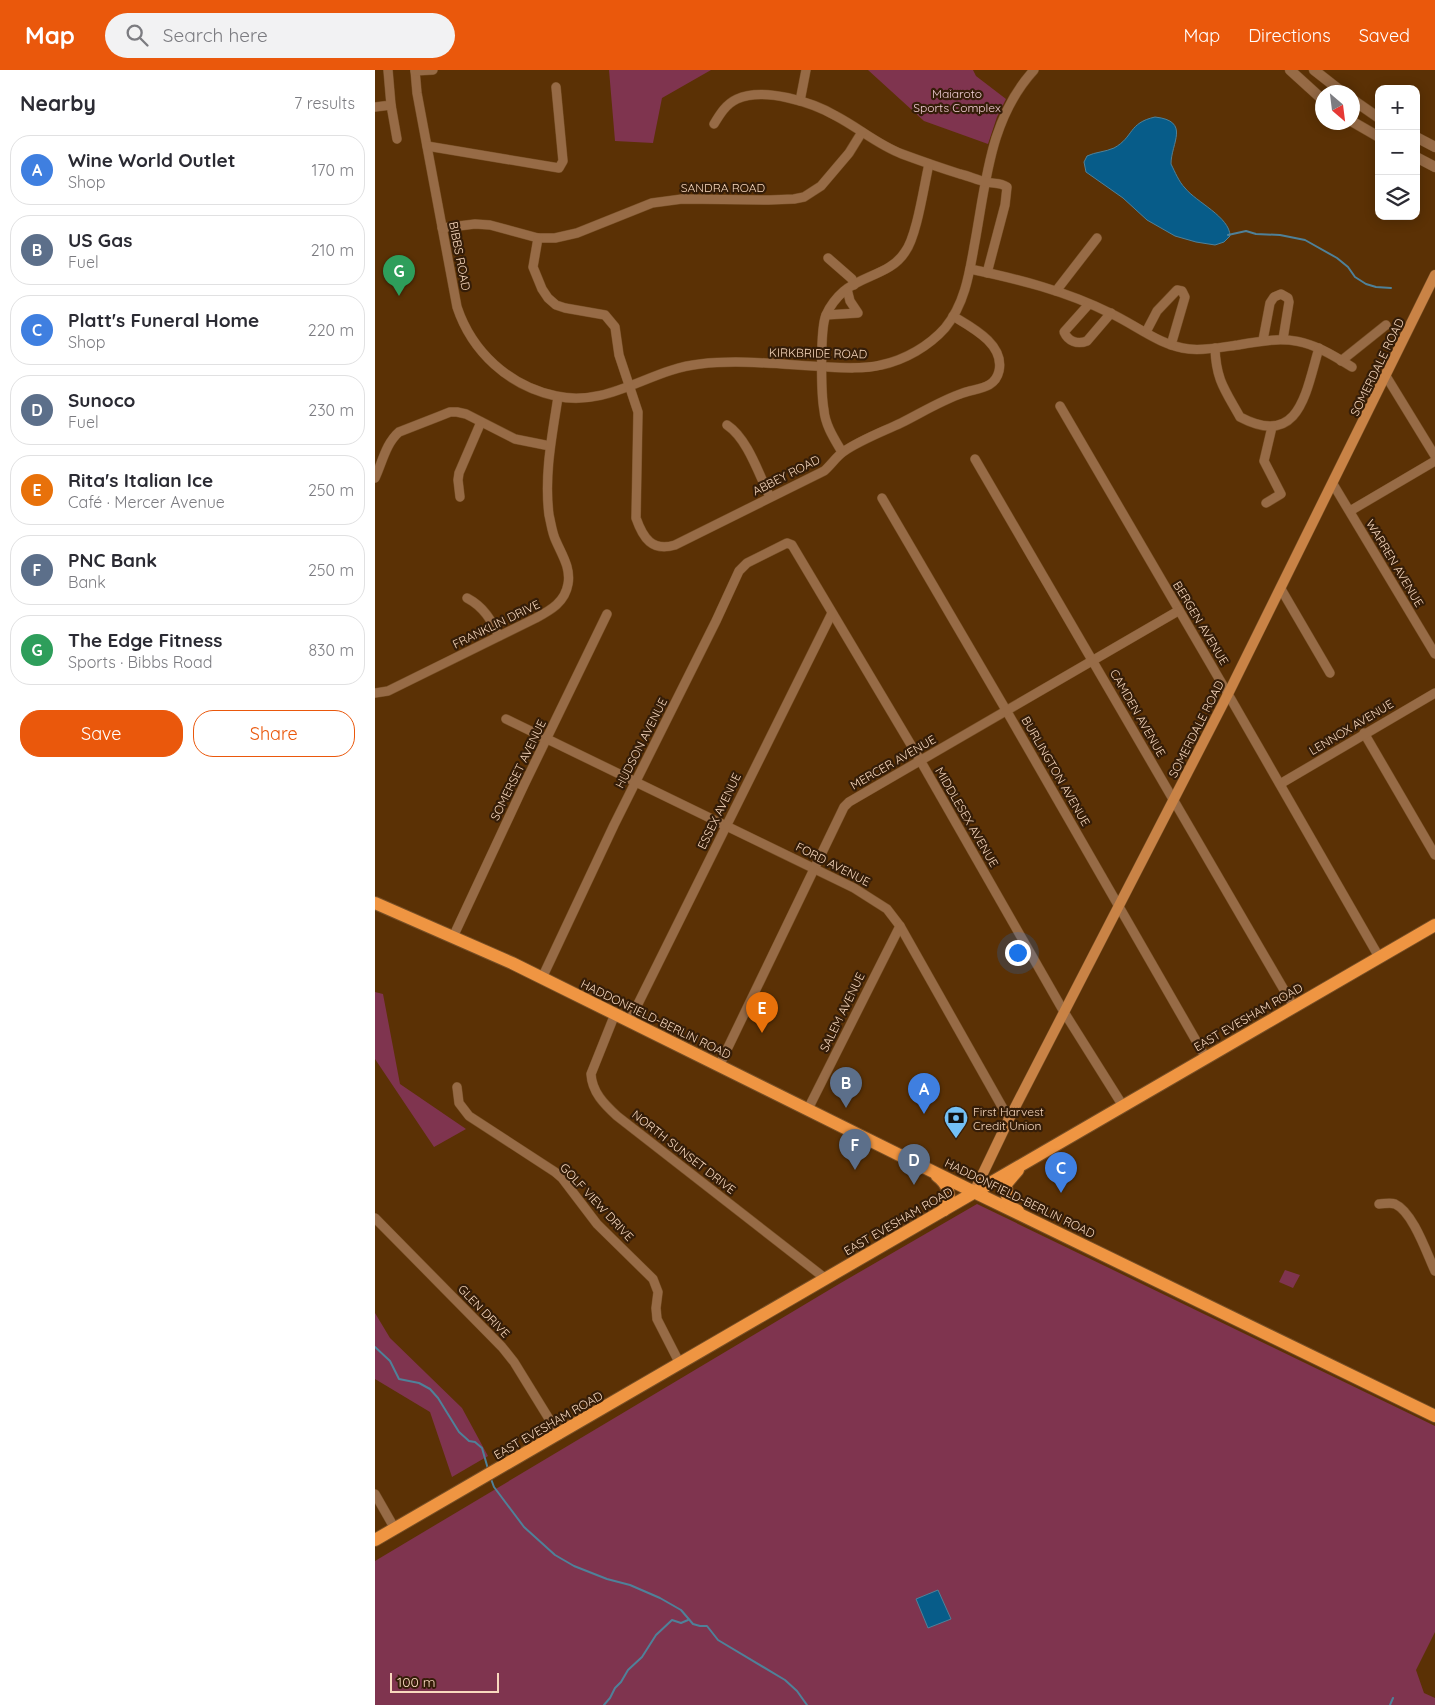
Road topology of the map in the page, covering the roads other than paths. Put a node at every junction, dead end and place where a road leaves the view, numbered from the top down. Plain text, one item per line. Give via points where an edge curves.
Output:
1 (388, 70) edge
2 (433, 70) edge
3 (805, 70) edge
4 (1034, 70) edge
5 (1290, 70) edge
6 (1314, 70) edge
7 (415, 71) edge
8 (1333, 85) edge
9 (556, 87) dead end
10 (1315, 93) edge
11 (800, 102) junction
12 (391, 105) junction
13 (1360, 105) edge
14 (375, 107) edge
15 (1375, 115) edge
16 (714, 124) dead end
17 (1360, 126) edge
18 (862, 132) junction
19 (1375, 135) edge
20 (397, 139) dead end
21 (1420, 139) edge
22 (427, 146) junction
23 (1435, 147) edge
24 (1420, 159) edge
25 (929, 164) junction
26 (1435, 167) edge
27 (986, 182) junction
28 (442, 228) junction
29 (538, 238) junction
30 (1097, 238) dead end
31 (828, 258) dead end
32 (970, 269) junction
33 (987, 272) junction
34 (1435, 275) edge
35 (850, 287) junction
36 (1056, 291) junction
37 (1089, 304) junction
38 (1111, 313) junction
39 (826, 315) junction
40 (953, 316) junction
41 (1386, 325) dead end
42 (1146, 332) junction
43 (1283, 339) junction
44 (1263, 340) junction
45 (1171, 344) junction
46 (1215, 348) junction
47 (1319, 348) junction
48 (1341, 361) junction
49 (823, 367) junction
50 (1352, 367) dead end
51 (1386, 376) junction
52 (629, 387) junction
53 (558, 397) junction
54 (1060, 406) dead end
55 (481, 422) junction
56 (727, 425) dead end
57 (1272, 427) junction
58 (550, 446) junction
59 (842, 452) junction
60 (1435, 456) edge
61 (975, 459) dead end
62 (1435, 461) edge
63 (375, 478) edge
64 (1333, 484) junction
65 (460, 497) dead end
66 (770, 497) junction
67 (882, 498) dead end
68 (1266, 503) dead end
69 (1350, 511) junction
70 (787, 543) joint
71 (1281, 589) junction
72 (467, 598) dead end
73 (1179, 611) junction
74 (832, 613) junction
75 (607, 614) dead end
76 (499, 636) junction
77 (1435, 654) edge
78 (1092, 659) junction
79 (1330, 673) dead end
80 (375, 693) edge
81 (1435, 693) edge
82 (1229, 694) junction
83 (1007, 710) junction
84 (506, 719) dead end
85 (1364, 733) junction
86 (547, 738) junction
87 (920, 760) junction
88 (636, 781) junction
89 (1280, 784) junction
90 (1174, 800) junction
91 (725, 826) junction
92 (1435, 854) edge
93 (814, 869) junction
94 (375, 903) edge
95 (1119, 906) junction
96 (1435, 925) edge
97 (899, 926) junction
98 (453, 937) junction
99 (1379, 957) junction
100 (542, 978) junction
101 (1294, 1006) junction
102 (1064, 1012) junction
103 (615, 1014) junction
104 (629, 1022) junction
105 (1206, 1058) junction
106 (719, 1066) junction
107 (457, 1087) dead end
108 (1123, 1106) junction
109 (808, 1109) junction
110 (1009, 1119) junction
111 (1023, 1164) junction
112 (936, 1173) junction
113 (975, 1192) junction
114 (1379, 1204) dead end
115 (944, 1210) junction
116 (1019, 1213) junction
117 (375, 1218) edge
118 (1435, 1272) edge
119 (826, 1279) junction
120 (680, 1364) junction
121 (1435, 1416) edge
122 (559, 1434) junction
123 (375, 1494) edge
124 (395, 1529) junction
125 (375, 1540) edge

1 - 12 street
2 - 7 street
3 - 11 street
4 - 27 street, KIRKBRIDE ROAD via 1013,96 1002,120
5 - 10 street
6 - 8 street
7 - 22 street, BIBBS ROAD
9 - 22 street via 563,161 559,168
11 - 16 street via 763,94 747,96 728,105
11 - 18 street via 819,107
12 - 14 street
12 - 20 street
13 - 15 street
17 - 19 street
18 - 25 street via 882,146
18 - 29 street, SANDRA ROAD via 821,186 804,197 769,200 682,198 652,203 565,236
21 - 23 street
22 - 28 street, BIBBS ROAD
24 - 26 street
25 - 27 street
25 - 35 street via 913,235 905,253 877,275
27 - 32 street, KIRKBRIDE ROAD
27 - 33 street via 1001,183 1007,187
28 - 29 street, SANDRA ROAD via 490,225
28 - 53 street, BIBBS ROAD via 457,307 475,344 510,378
29 - 52 street via 533,267 542,289 556,305 605,315 611,321
30 - 36 street
31 - 35 street via 852,280
32 - 33 street
32 - 40 street, KIRKBRIDE ROAD via 963,297
33 - 36 street
34 - 51 main road, SOMERDALE ROAD
35 - 39 street via 837,297
35 - 39 street via 850,301 858,312
36 - 37 street
37 - 38 street
37 - 38 street via 1064,332 1075,342 1087,341
38 - 42 street
39 - 49 street
40 - 49 street, KIRKBRIDE ROAD via 937,336 898,360 871,367
40 - 59 street, ABBEY ROAD via 982,334 993,347 998,356 999,370 991,384 955,396
41 - 48 street
42 - 45 street
42 - 45 street via 1157,311 1177,290 1182,291 1185,296
43 - 44 street
43 - 44 street via 1289,302 1281,294 1274,296 1271,303
43 - 47 street
44 - 46 street
45 - 46 street via 1196,350
46 - 57 street via 1218,376 1240,417
47 - 48 street
47 - 57 street via 1299,409 1292,418
48 - 50 street
49 - 52 street, KIRKBRIDE ROAD via 700,364
49 - 59 street via 823,411
51 - 60 street
51 - 64 main road, SOMERDALE ROAD
52 - 53 street, KIRKBRIDE ROAD via 601,396
52 - 66 street, ABBEY ROAD via 638,412 637,518 648,541 663,547 675,545
53 - 58 street, FRANKLIN DRIVE
54 - 73 street, BERGEN AVENUE
55 - 58 street via 515,439
55 - 63 street via 466,414 450,412 399,432 391,441
55 - 65 street via 459,473
56 - 66 street via 742,440
57 - 68 street via 1264,461 1281,494
58 - 76 street, FRANKLIN DRIVE via 549,514 555,539 567,565 569,582 556,607
59 - 66 street, ABBEY ROAD via 824,471
61 - 78 street, CAMDEN AVENUE
62 - 69 street
64 - 69 street, WARREN AVENUE
64 - 71 main road, SOMERDALE ROAD
67 - 83 street, BURLINGTON AVENUE
69 - 77 street, WARREN AVENUE
70 - 74 street, MIDDLESEX AVENUE via 792,545
70 - 88 street, HUDSON AVENUE via 747,563 739,571
71 - 79 street
71 - 82 main road, SOMERDALE ROAD
72 - 76 street via 483,609
73 - 78 street, MERCER AVENUE
73 - 82 street, BERGEN AVENUE
74 - 87 street, MIDDLESEX AVENUE
74 - 91 street, ESSEX AVENUE
75 - 86 street, SOMERSET AVENUE
76 - 80 street, FRANKLIN DRIVE via 388,691
78 - 83 street, MERCER AVENUE
78 - 90 street, CAMDEN AVENUE
81 - 85 street, LENNOX AVENUE
82 - 89 street, BERGEN AVENUE
82 - 90 main road, SOMERDALE ROAD
83 - 87 street, MERCER AVENUE
83 - 95 street, BURLINGTON AVENUE
84 - 86 street, FORD AVENUE
85 - 89 street, LENNOX AVENUE
85 - 92 street
86 - 88 street, FORD AVENUE
86 - 98 street, SOMERSET AVENUE
87 - 93 street, MERCER AVENUE via 844,806
87 - 102 street, MIDDLESEX AVENUE
88 - 91 street, FORD AVENUE
88 - 100 street, HUDSON AVENUE
89 - 99 street, BERGEN AVENUE
90 - 95 main road, SOMERDALE ROAD
90 - 101 street, CAMDEN AVENUE
91 - 93 street, FORD AVENUE
91 - 104 street, ESSEX AVENUE
93 - 97 street, FORD AVENUE via 878,902
93 - 106 street, MERCER AVENUE
94 - 98 main road, HADDONFIELD-BERLIN ROAD
95 - 102 main road, SOMERDALE ROAD
95 - 105 street, BURLINGTON AVENUE
96 - 99 main road, EAST EVESHAM ROAD
97 - 109 street, SALEM AVENUE
97 - 110 street, FORD AVENUE
98 - 100 main road, HADDONFIELD-BERLIN ROAD
99 - 101 main road, EAST EVESHAM ROAD
100 - 103 main road, HADDONFIELD-BERLIN ROAD
101 - 105 main road, EAST EVESHAM ROAD
102 - 108 street, MIDDLESEX AVENUE
102 - 110 main road, SOMERDALE ROAD
103 - 104 main road, HADDONFIELD-BERLIN ROAD
103 - 119 street, NORTH SUNSET DRIVE via 591,1074 591,1082 601,1101
104 - 106 main road, HADDONFIELD-BERLIN ROAD
105 - 108 main road, EAST EVESHAM ROAD
106 - 109 main road, HADDONFIELD-BERLIN ROAD
107 - 120 street, GOLF VIEW DRIVE via 459,1103 469,1116 555,1172 597,1224 653,1279 658,1292 657,1319
108 - 111 main road, EAST EVESHAM ROAD
109 - 112 main road, HADDONFIELD-BERLIN ROAD
110 - 113 main road, SOMERDALE ROAD
111 - 113 main road, EAST EVESHAM ROAD
111 - 116 main road via 1006,1184 1011,1207
112 - 113 main road, HADDONFIELD-BERLIN ROAD
112 - 115 main road via 949,1191
113 - 115 main road, EAST EVESHAM ROAD
113 - 116 main road, HADDONFIELD-BERLIN ROAD
114 - 118 street via 1392,1203 1405,1213
115 - 119 main road, EAST EVESHAM ROAD
116 - 121 main road, HADDONFIELD-BERLIN ROAD
117 - 122 street, GLEN DRIVE via 515,1362
119 - 120 main road, EAST EVESHAM ROAD
120 - 122 main road, EAST EVESHAM ROAD
122 - 124 main road, EAST EVESHAM ROAD
123 - 124 street
124 - 125 main road, EAST EVESHAM ROAD

